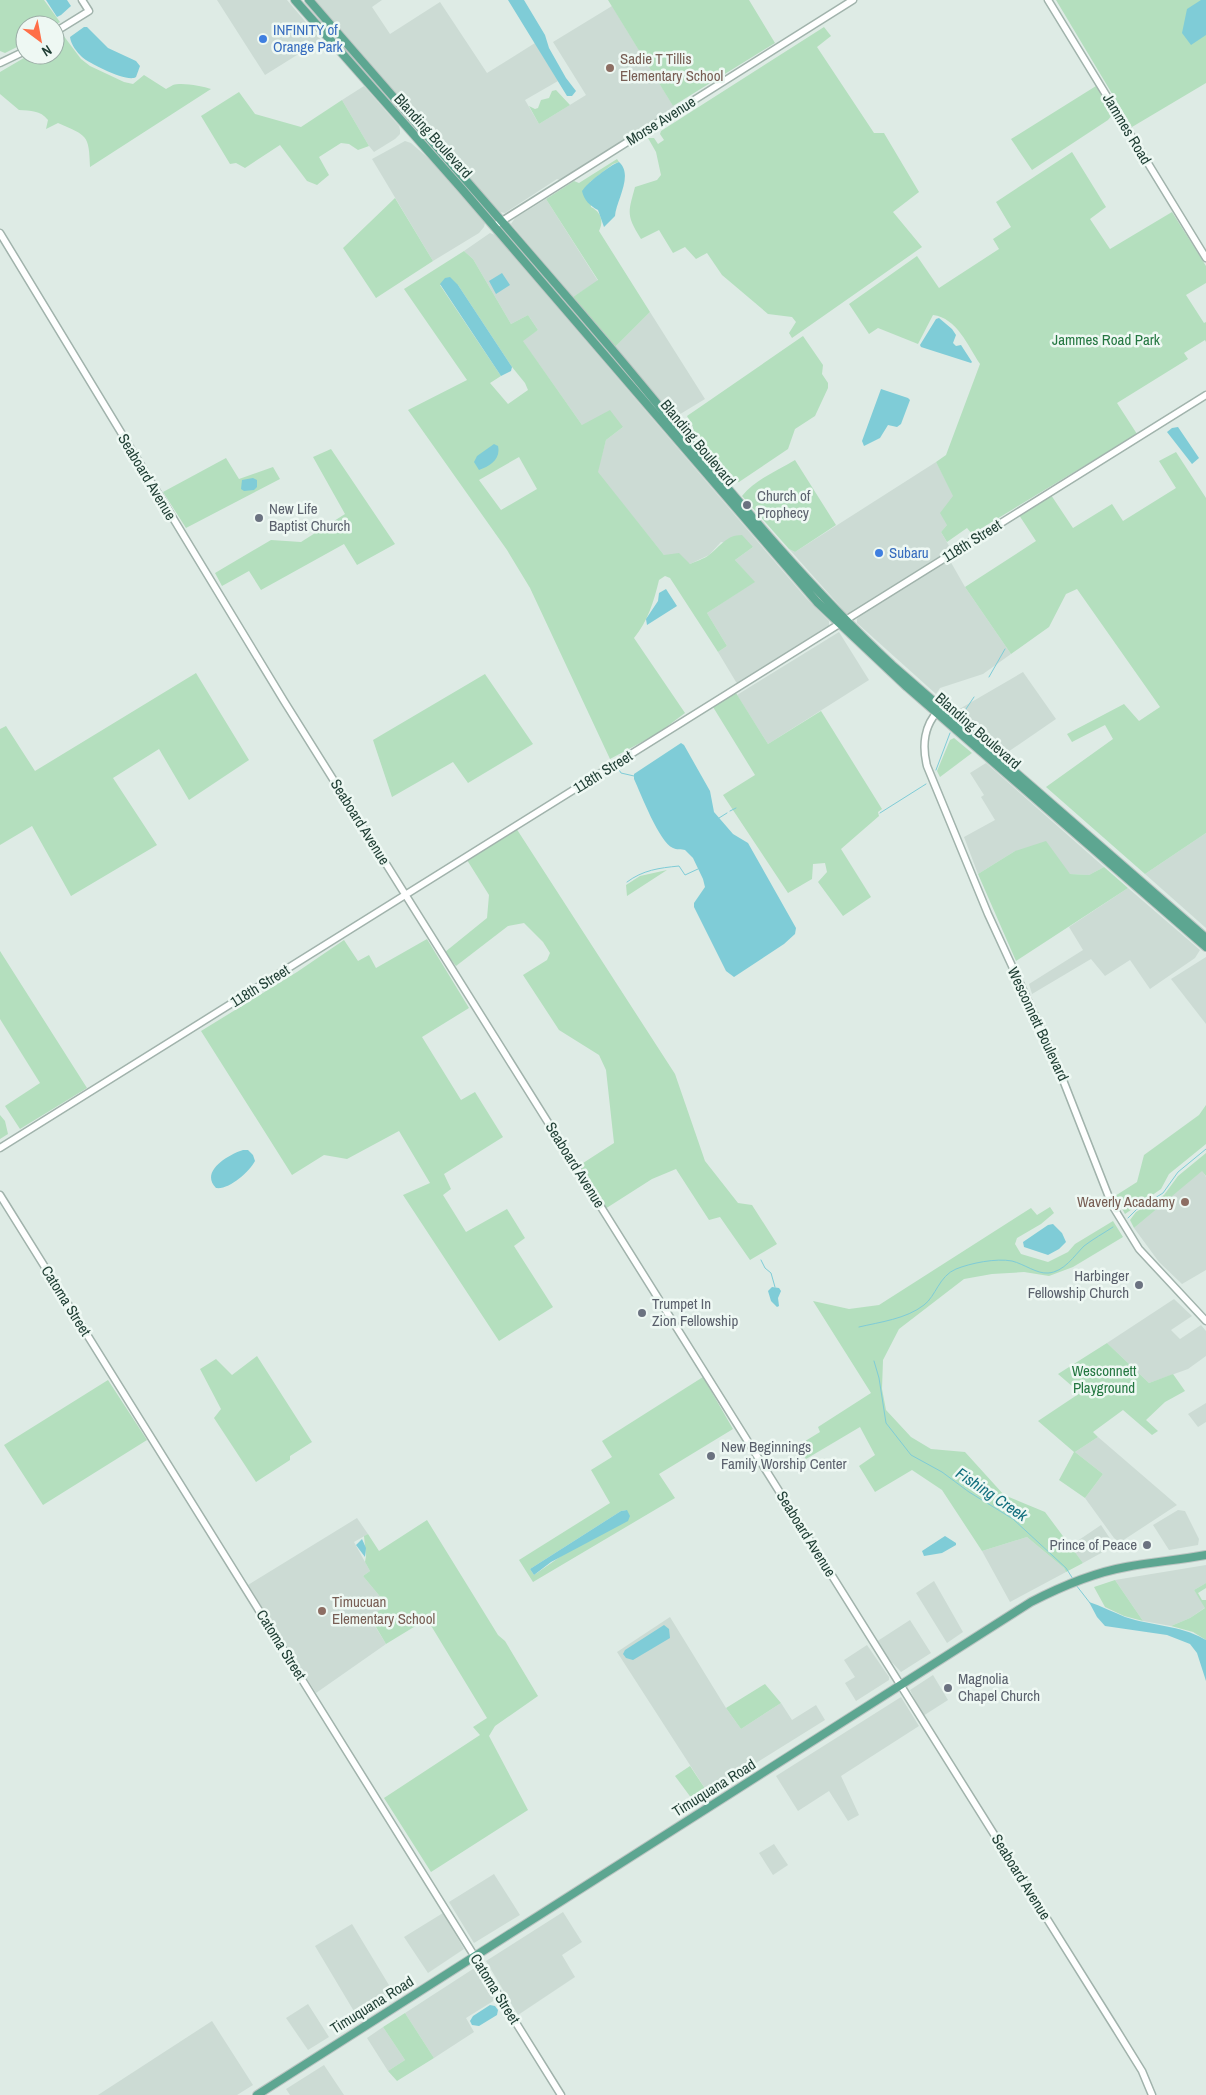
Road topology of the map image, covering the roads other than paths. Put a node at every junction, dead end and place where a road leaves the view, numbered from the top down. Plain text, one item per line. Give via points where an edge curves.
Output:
1 (82, 0) edge
2 (295, 0) edge
3 (309, 0) edge
4 (853, 0) edge
5 (1048, 0) edge
6 (65, 26) edge
7 (340, 36) junction
8 (15, 56) edge
9 (0, 63) edge
10 (452, 178) junction
11 (472, 186) junction
12 (502, 222) junction
13 (494, 226) junction
14 (0, 233) edge
15 (1206, 258) edge
16 (559, 288) junction
17 (552, 294) junction
18 (616, 355) junction
19 (609, 361) junction
20 (1206, 394) edge
21 (728, 494) junction
22 (842, 623) junction
23 (939, 710) junction
24 (1086, 842) junction
25 (1123, 866) junction
26 (406, 895) junction
27 (1160, 903) junction
28 (1206, 938) edge
29 (1206, 947) edge
30 (0, 1148) edge
31 (0, 1195) edge
32 (1206, 1321) edge
33 (1206, 1555) edge
34 (900, 1685) junction
35 (474, 1957) junction
36 (257, 2095) edge
37 (561, 2095) edge
38 (1152, 2095) edge

1 - 6 street via 89,11
2 - 7 main road via 304,5 329,33
2 - 10 main road, Blanding Boulevard
3 - 7 main road, Blanding Boulevard
4 - 12 street, Morse Avenue
5 - 15 street, Jammes Road
7 - 11 main road, Blanding Boulevard
8 - 9 street
10 - 11 main road
10 - 13 main road, Blanding Boulevard
11 - 12 main road, Blanding Boulevard
12 - 13 street, Morse Avenue
12 - 16 main road, Blanding Boulevard
13 - 17 main road, Blanding Boulevard
14 - 26 street, Seaboard Avenue via 200,566
16 - 17 main road
16 - 18 main road, Blanding Boulevard
17 - 19 main road, Blanding Boulevard
18 - 19 main road
18 - 21 main road, Blanding Boulevard
19 - 21 main road, Blanding Boulevard via 713,482
20 - 22 street, 118th Street
21 - 22 main road, Blanding Boulevard via 800,583
21 - 22 main road, Blanding Boulevard via 743,506
22 - 23 main road, Blanding Boulevard
22 - 26 street, 118th Street
23 - 24 main road, Blanding Boulevard
23 - 25 main road, Blanding Boulevard
23 - 32 street, Wesconnett Boulevard via 925,736 927,766 991,922 1054,1056 1112,1205 1139,1249
24 - 25 main road
24 - 27 main road, Blanding Boulevard
25 - 27 main road, Blanding Boulevard
26 - 30 street, 118th Street
26 - 34 street, Seaboard Avenue
27 - 28 main road, Blanding Boulevard
27 - 29 main road, Blanding Boulevard
31 - 35 street, Catoma Street
33 - 34 main road, Timuquana Road via 1126,1567 1070,1583 1018,1610
34 - 35 main road, Timuquana Road
34 - 38 street, Seaboard Avenue via 1142,2071
35 - 36 main road, Timuquana Road
35 - 37 street, Catoma Street

